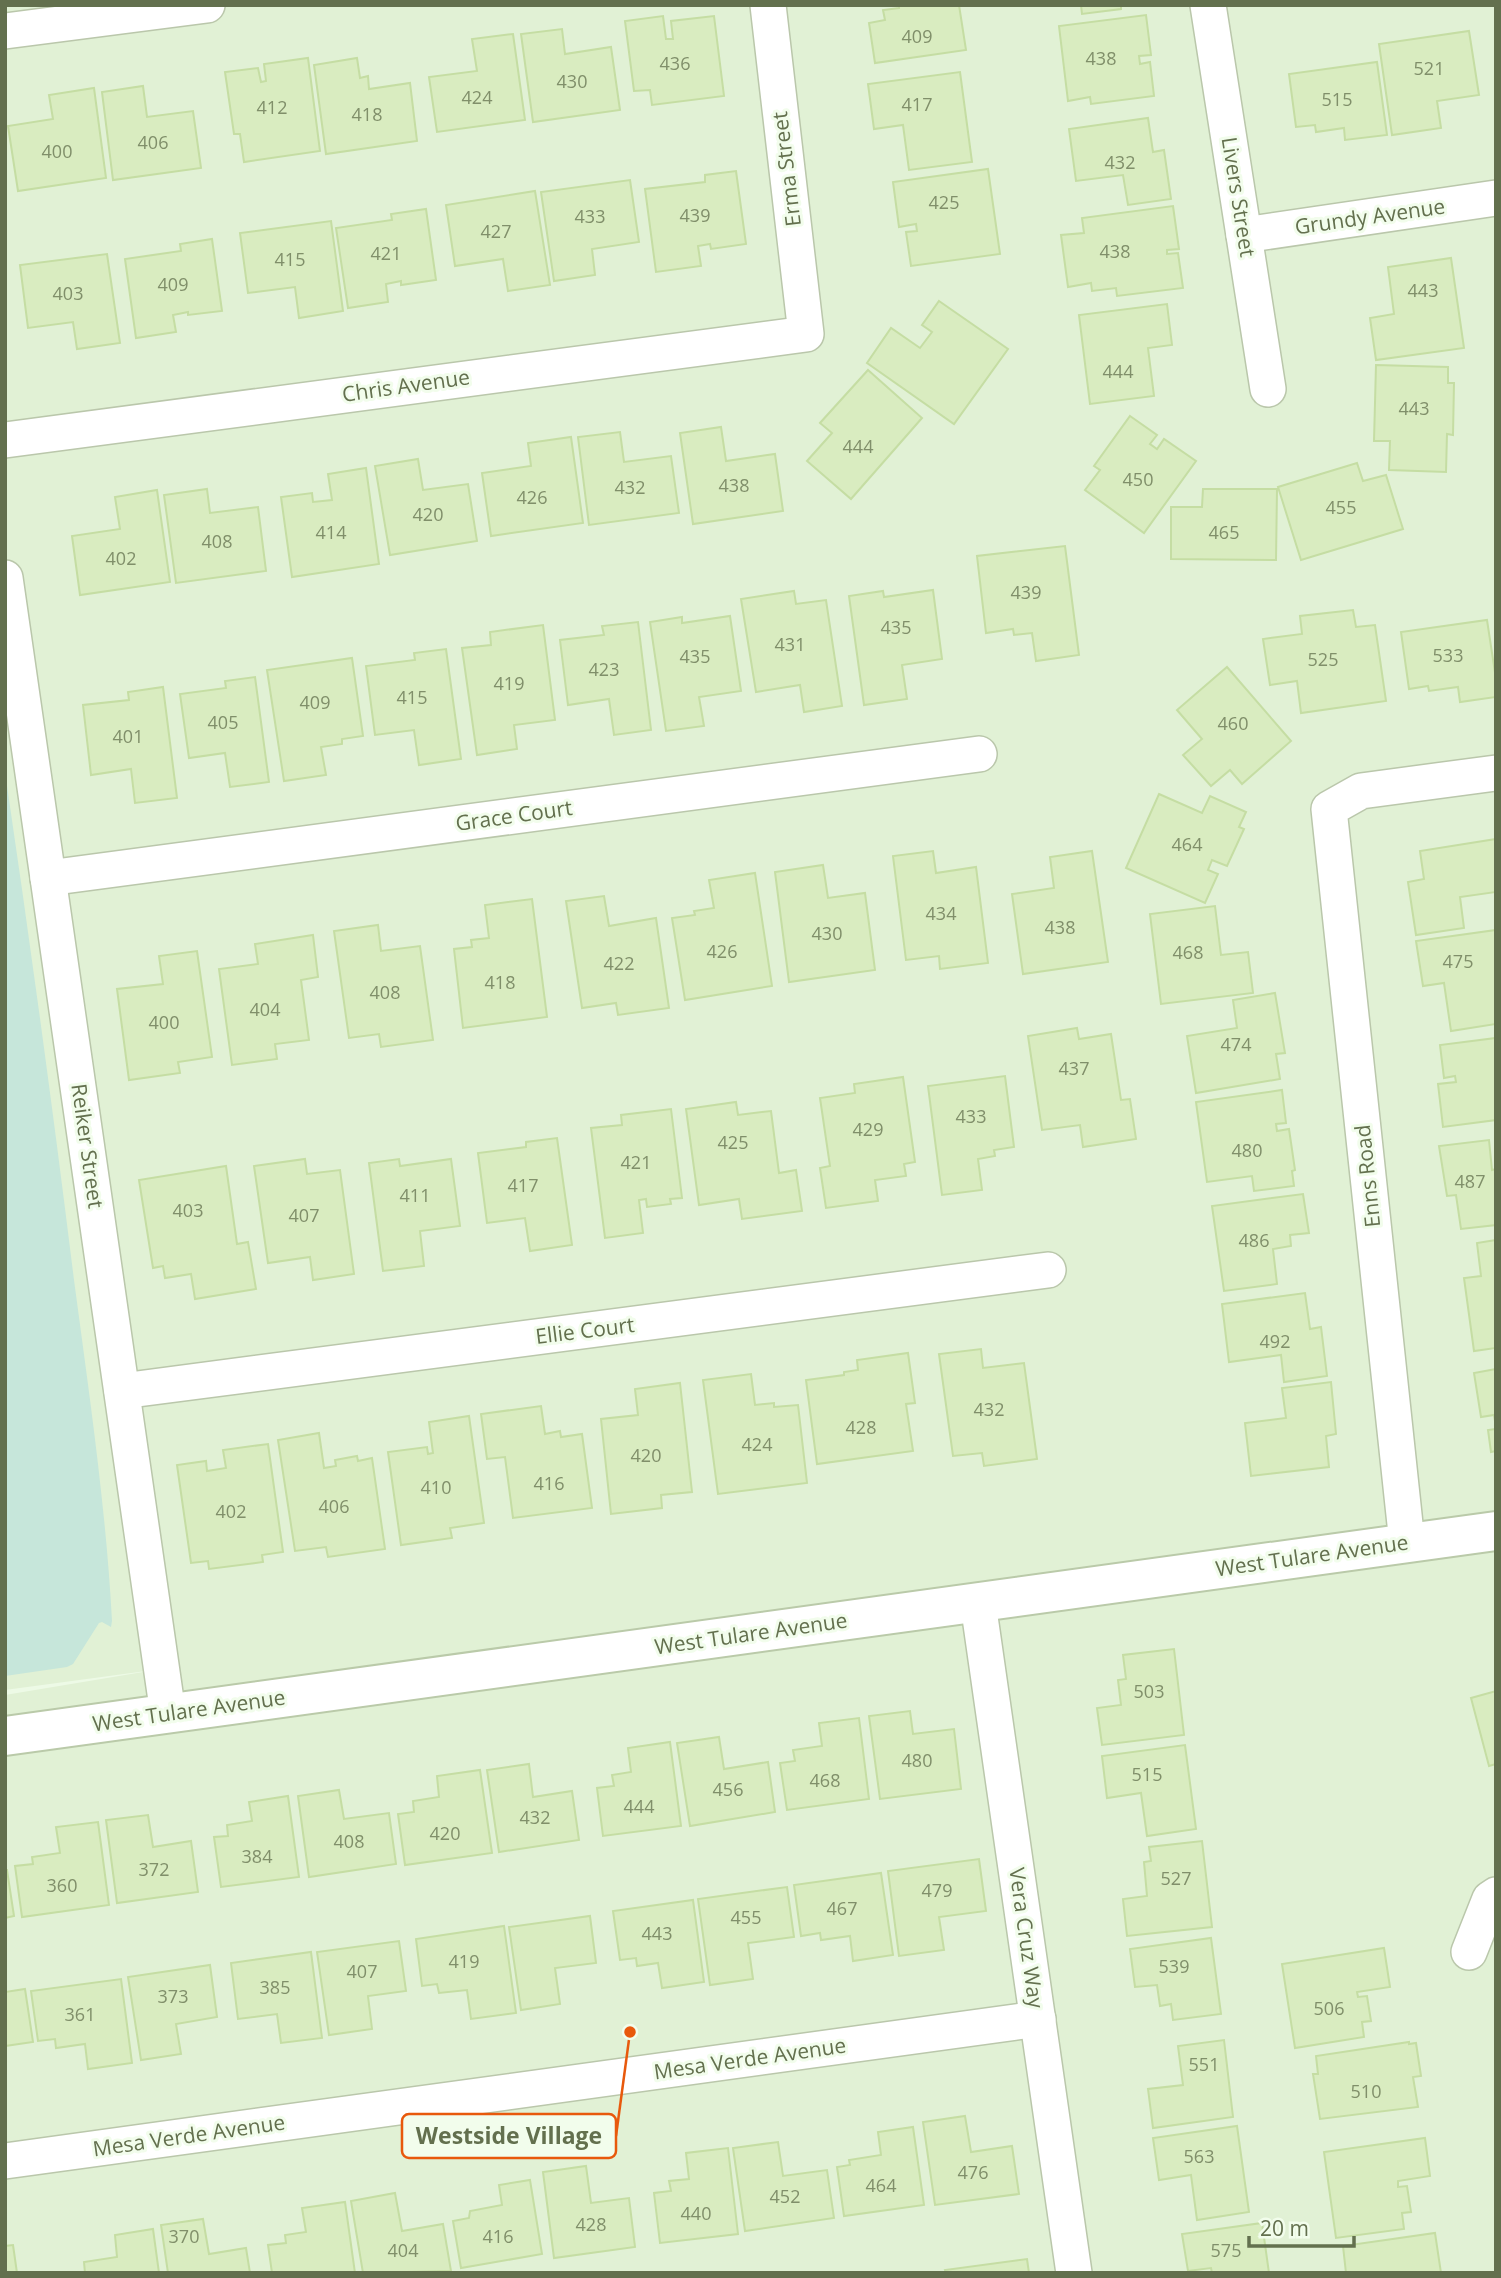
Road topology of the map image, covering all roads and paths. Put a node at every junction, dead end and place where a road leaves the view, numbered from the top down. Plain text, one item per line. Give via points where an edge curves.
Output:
1 (207, 5) edge
2 (768, 5) edge
3 (1208, 5) edge
4 (5, 31) edge
5 (1496, 198) edge
6 (1244, 236) junction
7 (806, 334) joint
8 (1268, 389) dead end
9 (5, 440) edge
10 (5, 578) edge
11 (979, 754) dead end
12 (1496, 773) edge
13 (48, 878) junction
14 (1048, 1270) dead end
15 (122, 1391) junction
16 (1496, 1531) edge
17 (1407, 1544) junction
18 (978, 1602) junction
19 (168, 1714) junction
20 (5, 1736) edge
21 (1496, 1895) edge
22 (1469, 1952) dead end
23 (1038, 2020) junction
24 (5, 2161) edge
25 (1074, 2273) edge

1 - 4 street
2 - 7 street, Erma Street
3 - 6 street, Livers Street
5 - 6 street, Grundy Avenue
6 - 8 street, Livers Street
7 - 9 street, Chris Avenue
10 - 13 street, Reiker Street
11 - 13 street, Grace Court
12 - 17 street, Enns Road via 1361,791 1329,809
13 - 15 street, Reiker Street
14 - 15 street, Ellie Court
15 - 19 street, Reiker Street
16 - 17 street, West Tulare Avenue
17 - 18 street, West Tulare Avenue
18 - 19 street, West Tulare Avenue
18 - 23 street, Vera Cruz Way
19 - 20 street, West Tulare Avenue
21 - 22 street via 1489,1899
23 - 24 street, Mesa Verde Avenue
23 - 25 street, Vera Cruz Way

